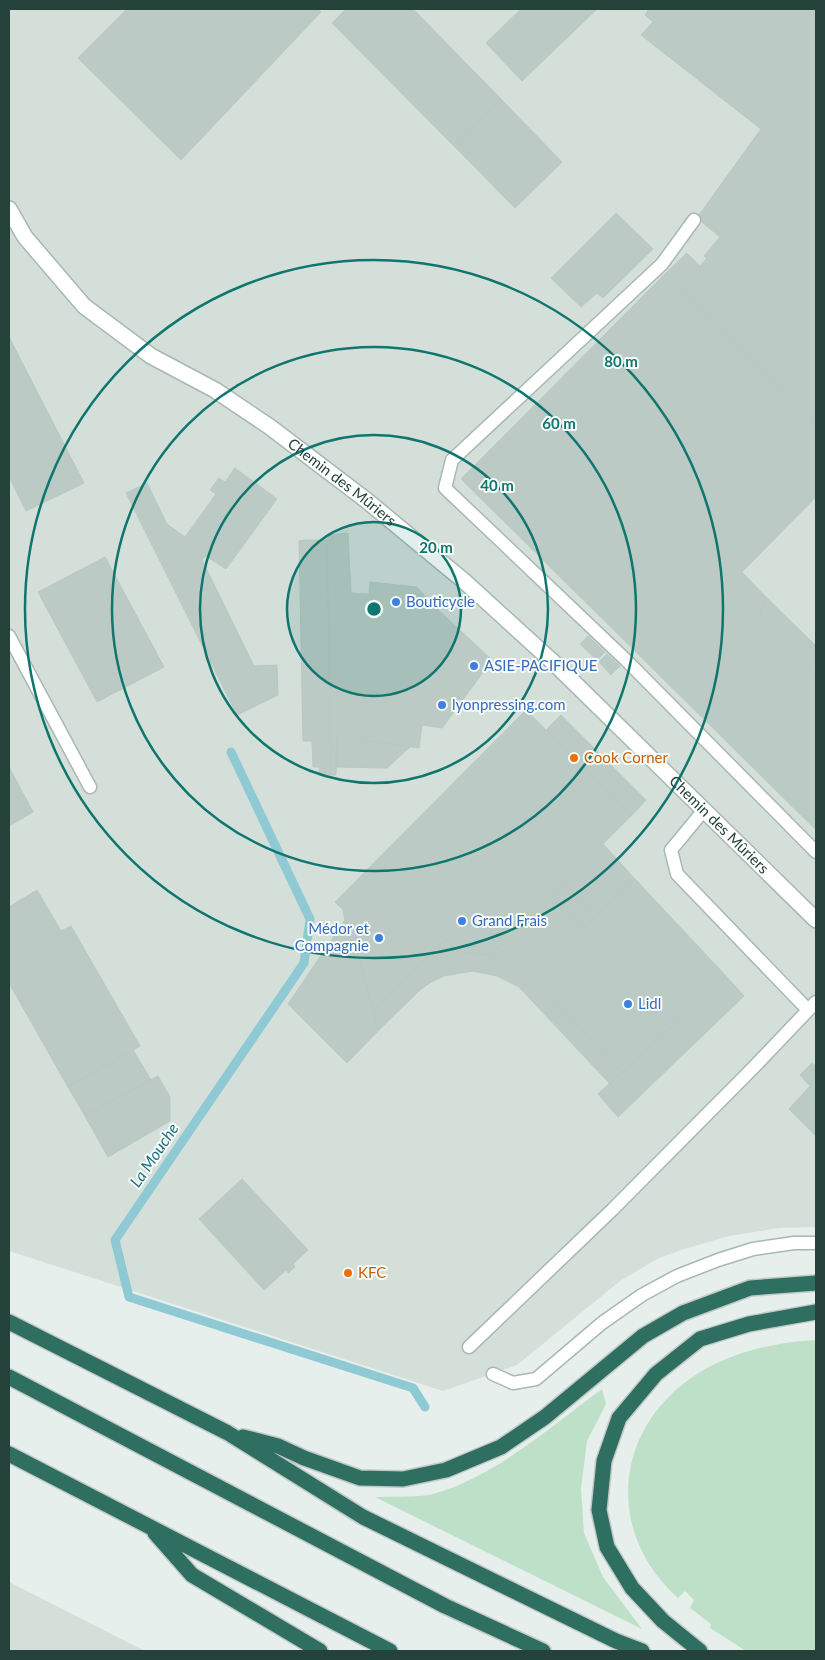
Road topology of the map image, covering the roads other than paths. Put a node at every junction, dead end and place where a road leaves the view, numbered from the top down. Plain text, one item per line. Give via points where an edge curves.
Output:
1 (9, 209) edge
2 (694, 220) dead end
3 (9, 636) edge
4 (90, 787) dead end
5 (704, 810) junction
6 (816, 852) edge
7 (816, 920) edge
8 (812, 1006) edge
9 (816, 1243) edge
10 (816, 1283) edge
11 (816, 1312) edge
12 (9, 1322) edge
13 (469, 1347) dead end
14 (493, 1374) dead end
15 (9, 1377) edge
16 (228, 1433) junction
17 (9, 1454) edge
18 (149, 1526) junction
19 (320, 1651) edge
20 (390, 1651) edge
21 (543, 1651) edge
22 (642, 1651) edge
23 (700, 1651) edge

1 - 5 street, Chemin des Mûriers via 25,237 84,306 151,356 215,390 270,427 366,500 464,581 554,663
2 - 6 lane via 662,264 452,460 445,488 626,660
3 - 4 lane
5 - 7 street, Chemin des Mûriers
5 - 8 lane via 671,850 677,874
8 - 13 lane via 612,1210
9 - 14 lane via 753,1249 677,1276 602,1323 536,1379 513,1383
10 - 16 highway via 750,1288 683,1312 643,1336 545,1417 501,1447 446,1470 403,1479 360,1478 278,1446
11 - 23 highway via 749,1324 700,1339 656,1374 619,1418 604,1461 599,1510 607,1547 632,1588 663,1622
12 - 16 highway
15 - 21 highway via 445,1606
16 - 22 highway via 363,1517
17 - 18 highway
18 - 19 highway via 192,1575
18 - 20 highway

